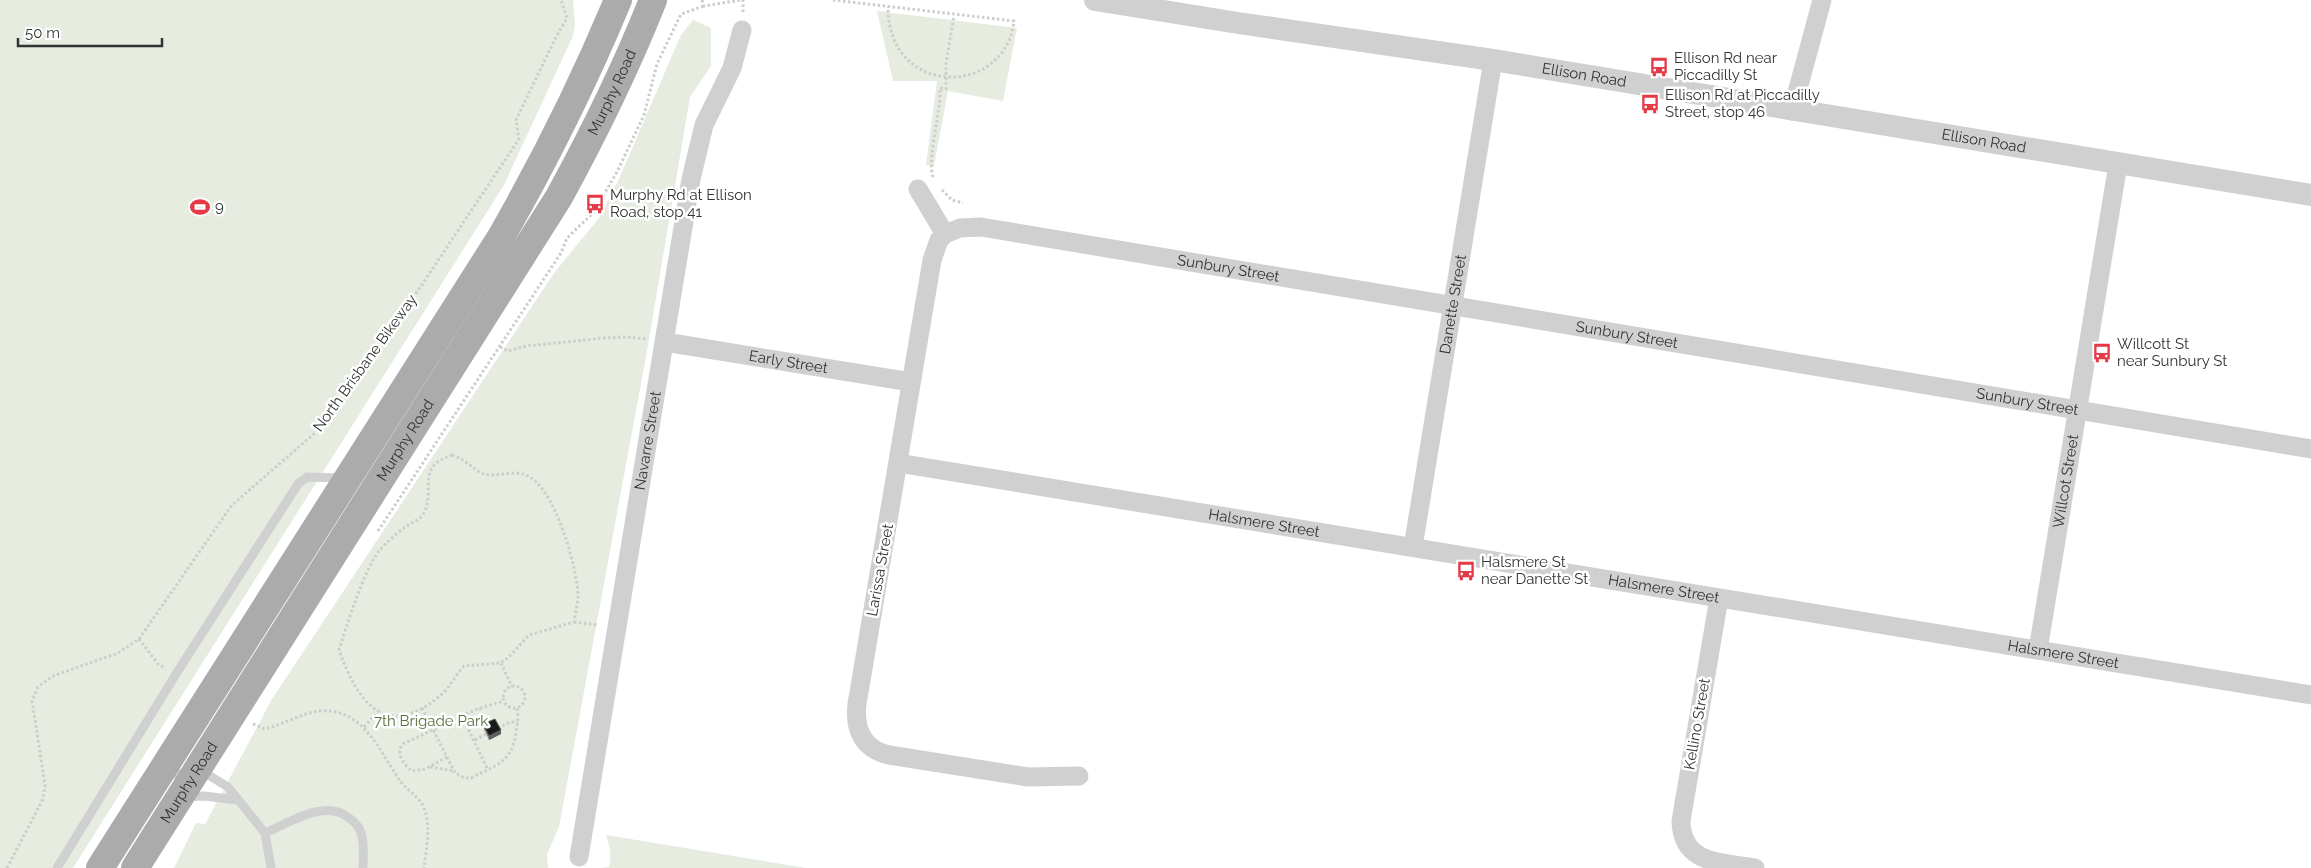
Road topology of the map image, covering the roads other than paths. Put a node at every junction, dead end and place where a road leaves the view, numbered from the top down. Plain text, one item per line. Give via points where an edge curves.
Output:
1 (1094, 0) edge
2 (1822, 0) edge
3 (657, 1) edge
4 (607, 8) edge
5 (742, 30) dead end
6 (1493, 60) junction
7 (1792, 111) junction
8 (2118, 164) junction
9 (918, 190) dead end
10 (2311, 195) edge
11 (945, 234) junction
12 (1451, 307) junction
13 (665, 342) junction
14 (911, 382) junction
15 (2078, 410) junction
16 (2311, 449) edge
17 (898, 463) junction
18 (348, 478) junction
19 (1413, 547) junction
20 (1719, 598) junction
21 (2038, 650) junction
22 (2311, 695) edge
23 (196, 772) junction
24 (159, 776) junction
25 (1079, 776) dead end
26 (180, 797) junction
27 (237, 800) junction
28 (265, 833) junction
29 (579, 857) dead end
30 (57, 868) edge
31 (100, 868) edge
32 (135, 868) edge
33 (272, 868) edge
34 (363, 868) edge
35 (1755, 868) edge

1 - 6 street, Ellison Road
2 - 7 street
3 - 23 main road, Murphy Road via 559,197
4 - 18 main road, Murphy Road via 555,139 505,230
5 - 13 street, Navarre Street via 732,68 704,125 697,149
6 - 7 street, Ellison Road
6 - 12 street, Danette Street
7 - 8 street, Ellison Road
8 - 10 street, Ellison Road
8 - 15 street, Willcot Street
9 - 11 street
11 - 12 street, Sunbury Street via 960,228 981,227
11 - 14 street, Larissa Street via 939,240 932,260
12 - 15 street, Sunbury Street
12 - 19 street, Danette Street
13 - 14 street, Early Street
13 - 29 street, Navarre Street
14 - 17 street, Larissa Street
15 - 16 street, Sunbury Street
15 - 21 street, Willcot Street
17 - 19 street, Halsmere Street
17 - 25 street, Larissa Street via 857,704 856,718 863,740 870,748 889,756 1028,778
18 - 24 main road, Murphy Road
18 - 30 lane via 316,476 302,480 176,674
19 - 20 street, Halsmere Street
20 - 21 street, Halsmere Street
20 - 35 street, Kellino Street via 1680,821 1681,832 1688,848 1704,859
21 - 22 street, Halsmere Street
23 - 24 lane
23 - 26 main road, Murphy Road
23 - 27 lane via 219,780
24 - 31 main road, Murphy Road
26 - 27 lane
26 - 32 main road, Murphy Road
27 - 28 lane
28 - 33 lane
28 - 34 lane via 316,812 335,810 344,813 358,824 362,833

